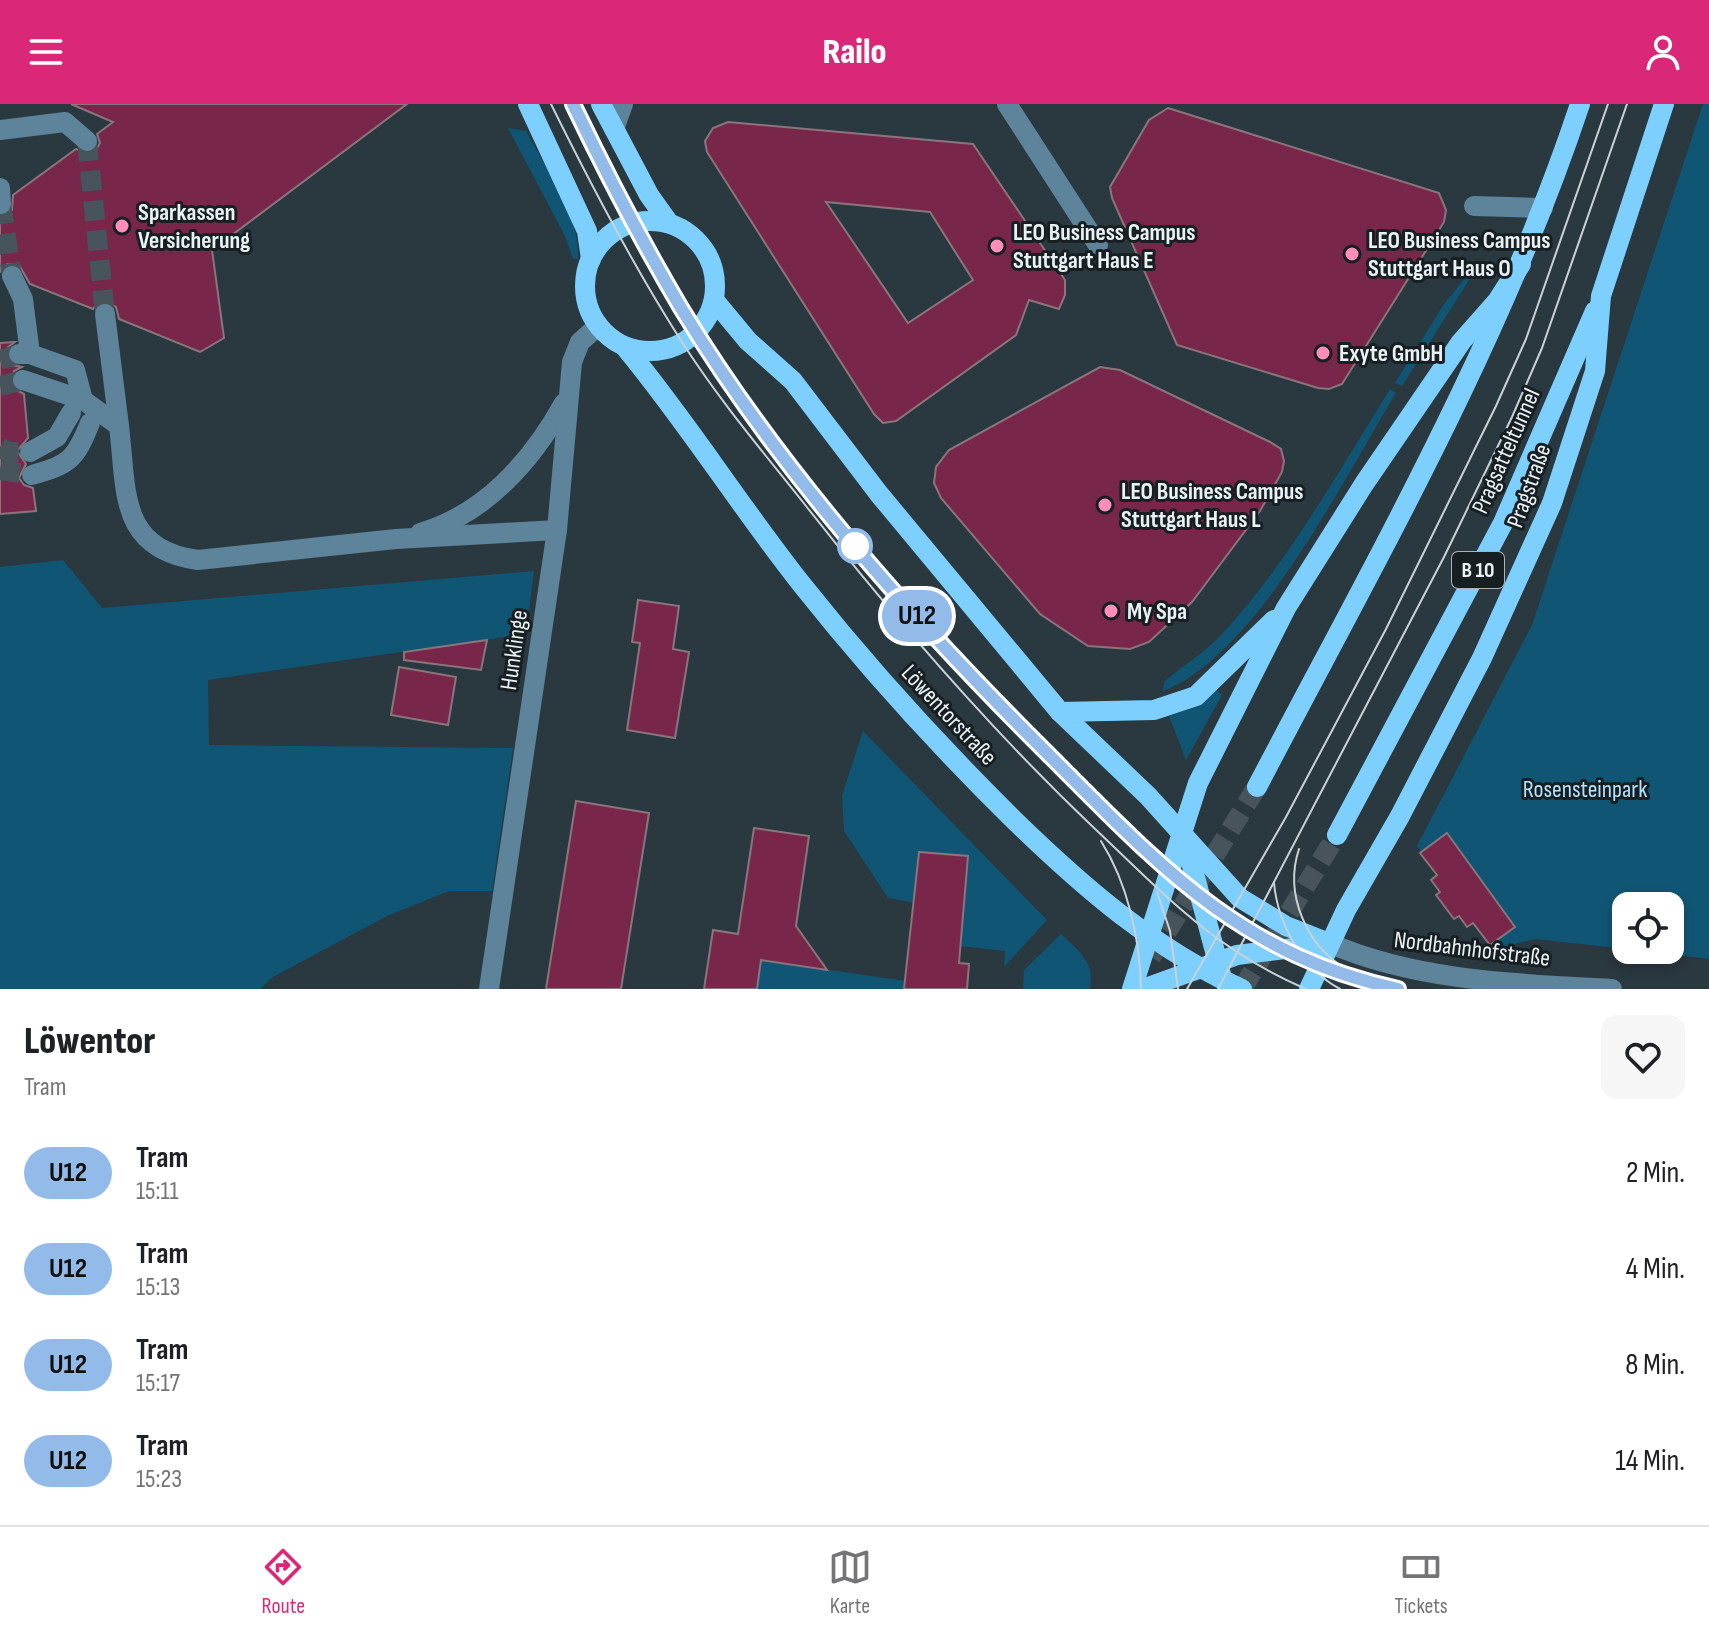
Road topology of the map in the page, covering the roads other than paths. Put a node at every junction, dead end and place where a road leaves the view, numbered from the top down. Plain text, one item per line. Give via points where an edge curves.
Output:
1 (528, 104) edge
2 (601, 104) edge
3 (623, 104) edge
4 (1007, 104) edge
5 (1580, 104) edge
6 (1664, 104) edge
7 (614, 129) junction
8 (0, 130) edge
9 (87, 141) dead end
10 (1474, 206) dead end
11 (1543, 208) junction
12 (669, 223) junction
13 (1098, 245) dead end
14 (591, 259) junction
15 (1521, 264) junction
16 (12, 276) tunnel mouth
17 (1601, 296) junction
18 (714, 300) junction
19 (105, 314) tunnel mouth
20 (598, 326) junction
21 (625, 347) junction
22 (23, 380) tunnel mouth
23 (567, 398) junction
24 (77, 406) junction
25 (90, 423) dead end
26 (119, 426) junction
27 (30, 452) tunnel mouth
28 (32, 475) tunnel mouth
29 (557, 530) junction
30 (396, 539) junction
31 (1286, 608) junction
32 (1060, 712) junction
33 (1257, 787) tunnel mouth
34 (1181, 832) junction
35 (1337, 835) tunnel mouth
36 (1149, 937) junction
37 (1329, 943) junction
38 (1221, 977) edge
39 (489, 989) edge
40 (1132, 989) edge
41 (1143, 989) edge
42 (1309, 989) edge
43 (1612, 989) edge

1 - 14 main road via 587,231
2 - 7 main road
3 - 7 street
4 - 13 street
5 - 11 main road
6 - 17 main road, Pragstraße / B 10
7 - 12 main road
8 - 9 street via 65,122
10 - 11 street
11 - 15 main road
12 - 14 main road via 643,222 616,230
12 - 18 main road via 691,235 707,253 715,276
14 - 20 main road via 586,293
15 - 31 main road via 1452,355
15 - 33 main road via 1423,476
16 - 24 street via 23,299 25,354 75,370
17 - 35 main road, Pragsatteltunnel / B 10 via 1503,523
17 - 37 main road, Pragstraße via 1595,371 1542,530 1482,658
18 - 21 main road via 703,325 683,343 654,352
18 - 32 main road via 748,341 793,381 897,517
19 - 26 street
20 - 21 main road, Löwentorstraße
20 - 23 street, Hunklinge via 580,342
21 - 36 main road, Löwentorstraße via 788,567 883,684 1053,859
22 - 24 street
23 - 29 street, Hunklinge
23 - 30 street via 549,430 476,508 439,527
24 - 26 street
24 - 27 street via 57,437
25 - 28 street via 77,456
26 - 30 street via 130,514 151,545 165,552 198,560
29 - 30 street
29 - 39 street, Hunklinge
31 - 32 main road via 1196,696 1154,710
31 - 34 main road via 1209,758
32 - 34 main road
34 - 36 main road
34 - 37 main road via 1240,898 1286,926
34 - 38 main road via 1196,870
36 - 38 main road, Löwentorstraße
36 - 40 main road
37 - 38 main road via 1237,955
37 - 42 main road, Pragstraße
37 - 43 street, Nordbahnhofstraße via 1393,967
38 - 41 main road

